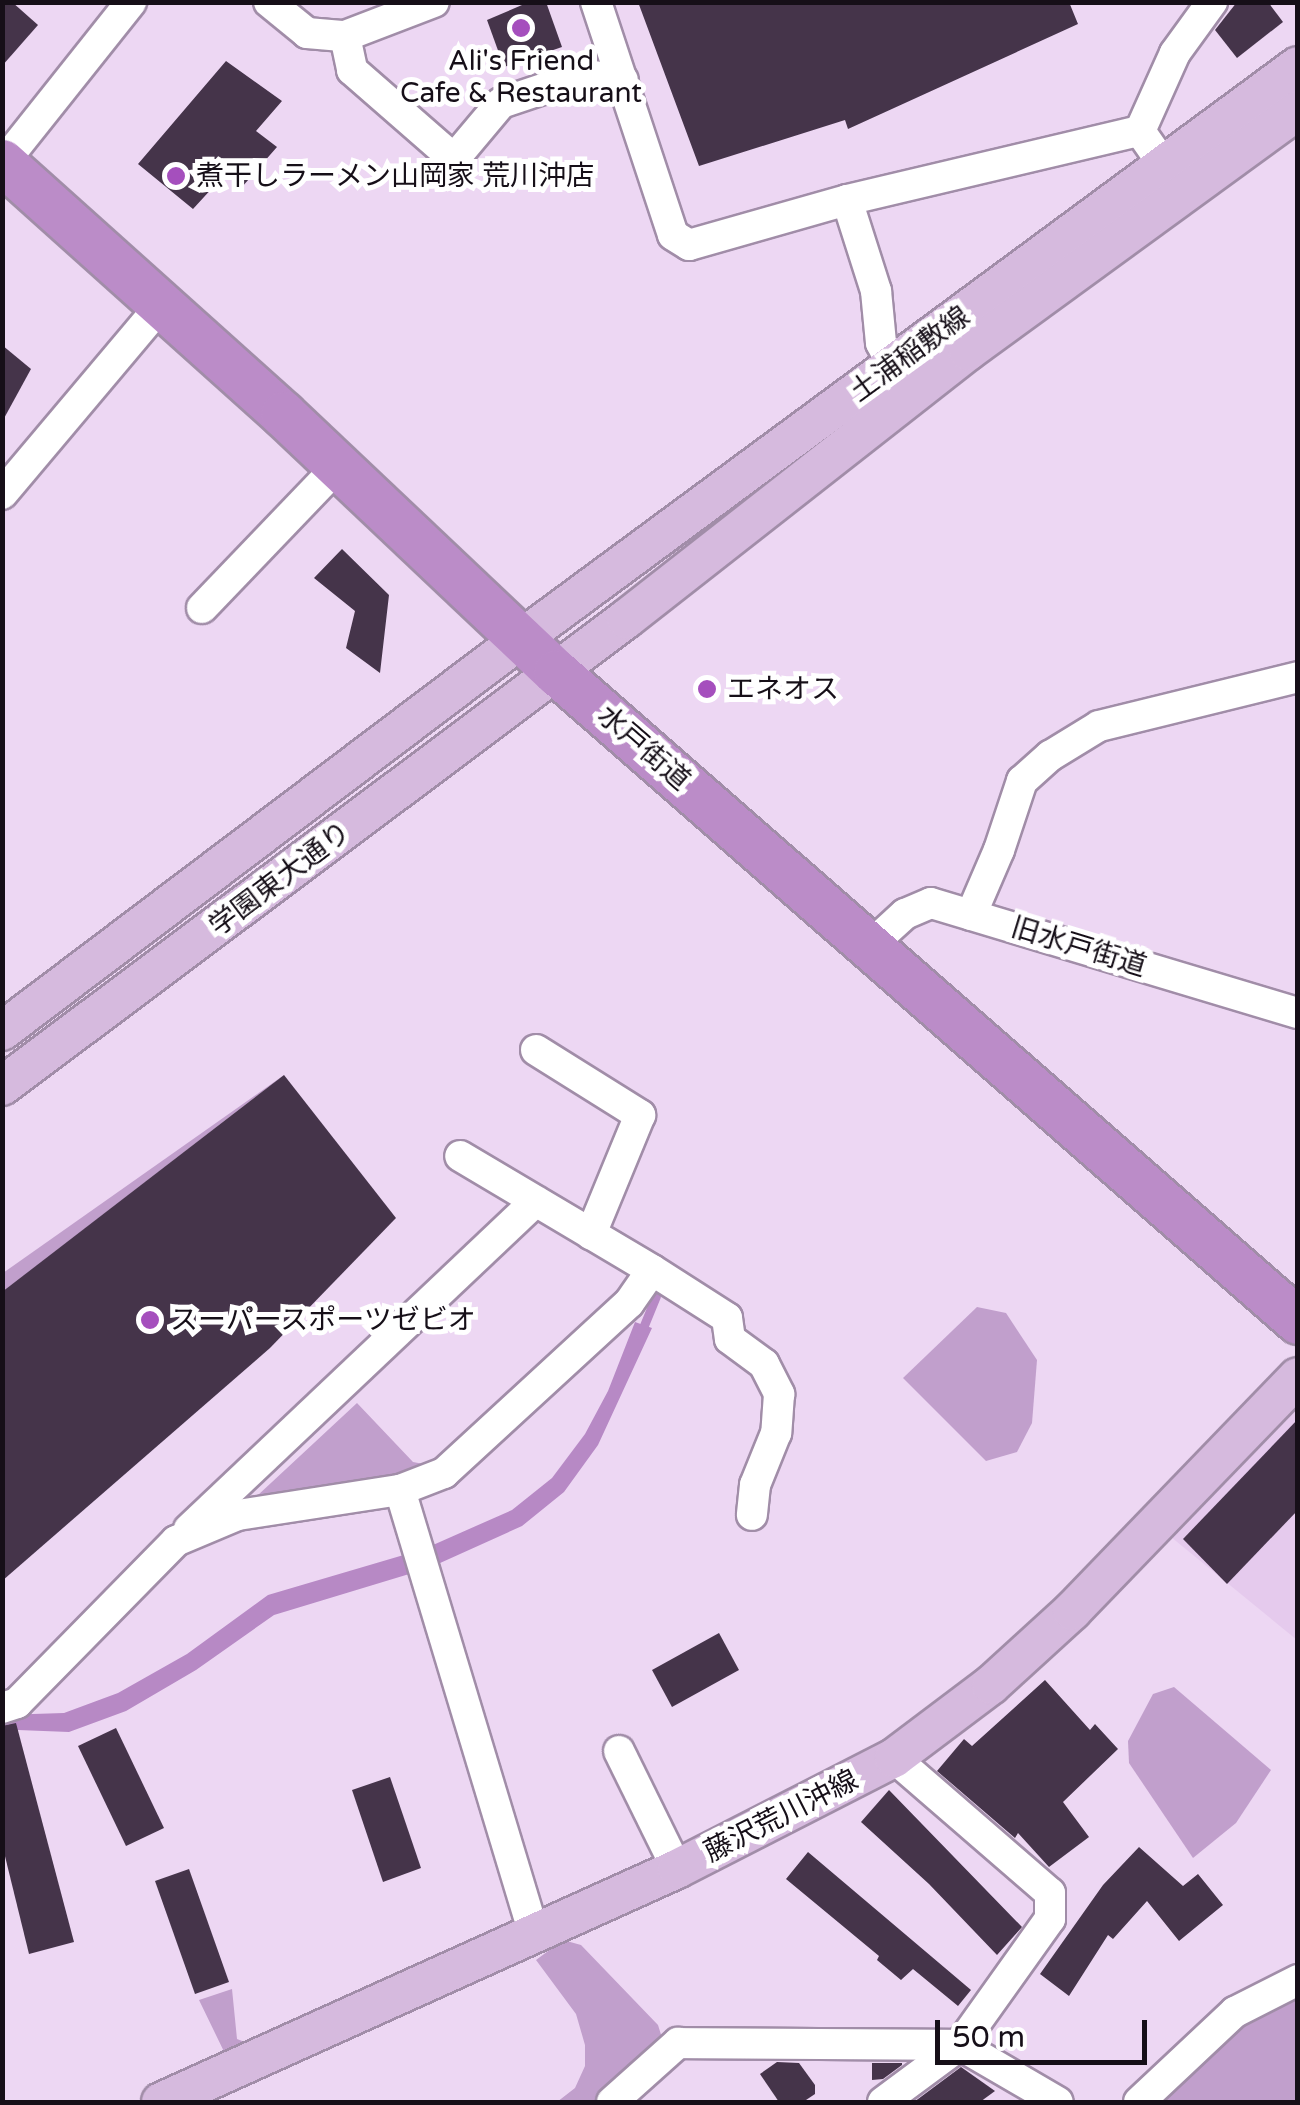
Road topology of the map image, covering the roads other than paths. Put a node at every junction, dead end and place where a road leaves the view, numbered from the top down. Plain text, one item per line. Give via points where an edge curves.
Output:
1 (131, 2) edge
2 (269, 2) edge
3 (434, 2) edge
4 (596, 2) edge
5 (1212, 2) edge
6 (345, 36) junction
7 (1298, 66) edge
8 (623, 80) junction
9 (1298, 110) edge
10 (1140, 131) junction
11 (3, 162) edge
12 (1164, 167) junction
13 (847, 200) junction
14 (161, 305) junction
15 (894, 367) junction
16 (338, 466) junction
17 (2, 494) edge
18 (202, 608) dead end
19 (521, 638) junction
20 (556, 672) junction
21 (1298, 677) edge
22 (971, 915) junction
23 (872, 944) junction
24 (1298, 1012) edge
25 (2, 1031) edge
26 (536, 1050) dead end
27 (2, 1086) edge
28 (460, 1156) dead end
29 (536, 1201) junction
30 (591, 1234) junction
31 (652, 1270) junction
32 (1298, 1321) edge
33 (1298, 1377) edge
34 (400, 1490) junction
35 (752, 1515) dead end
36 (176, 1541) junction
37 (2, 1708) edge
38 (619, 1751) dead end
39 (894, 1758) junction
40 (677, 1869) junction
41 (534, 1934) junction
42 (1298, 1980) edge
43 (960, 2046) junction
44 (160, 2102) edge
45 (612, 2102) edge
46 (883, 2102) edge
47 (1058, 2102) edge
48 (1139, 2102) edge

1 - 11 street
2 - 6 street via 308,33
3 - 6 street
4 - 8 street
5 - 10 street via 1174,53
6 - 8 street via 352,70 454,158 501,103 584,75
7 - 12 main road, 土浦稲敷線
8 - 13 street via 673,234 690,245
9 - 20 main road, 土浦稲敷線 via 968,350
10 - 12 street
10 - 13 street
11 - 14 highway, 水戸街道
12 - 15 main road, 土浦稲敷線
13 - 15 street via 876,291 881,343
14 - 16 highway, 水戸街道
14 - 17 street
15 - 19 main road, 土浦稲敷線
16 - 18 street
16 - 19 highway, 水戸街道
19 - 20 highway, 水戸街道
19 - 25 main road, 学園東大通り
20 - 23 highway, 水戸街道
20 - 27 main road, 学園東大通り
21 - 22 street via 1099,726 1050,756 1022,781
22 - 23 street, 旧水戸街道 via 931,903 905,914
22 - 24 street, 旧水戸街道
23 - 32 highway, 水戸街道
26 - 30 street via 640,1116
28 - 29 street
29 - 30 street
29 - 36 street
30 - 31 street
31 - 34 street via 629,1303 502,1423 444,1473
31 - 35 street via 727,1318 730,1339 764,1364 780,1394
33 - 39 main road, 藤沢荒川沖線 via 1072,1611 991,1685
34 - 36 street via 238,1515
34 - 41 street
36 - 37 street via 17,1703
38 - 40 street
39 - 40 main road, 藤沢荒川沖線
39 - 43 street via 1050,1893 1050,1919
40 - 41 main road, 藤沢荒川沖線
41 - 44 main road, 藤沢荒川沖線
42 - 48 street via 1236,2012
43 - 45 street via 678,2043
43 - 46 street
43 - 47 street

